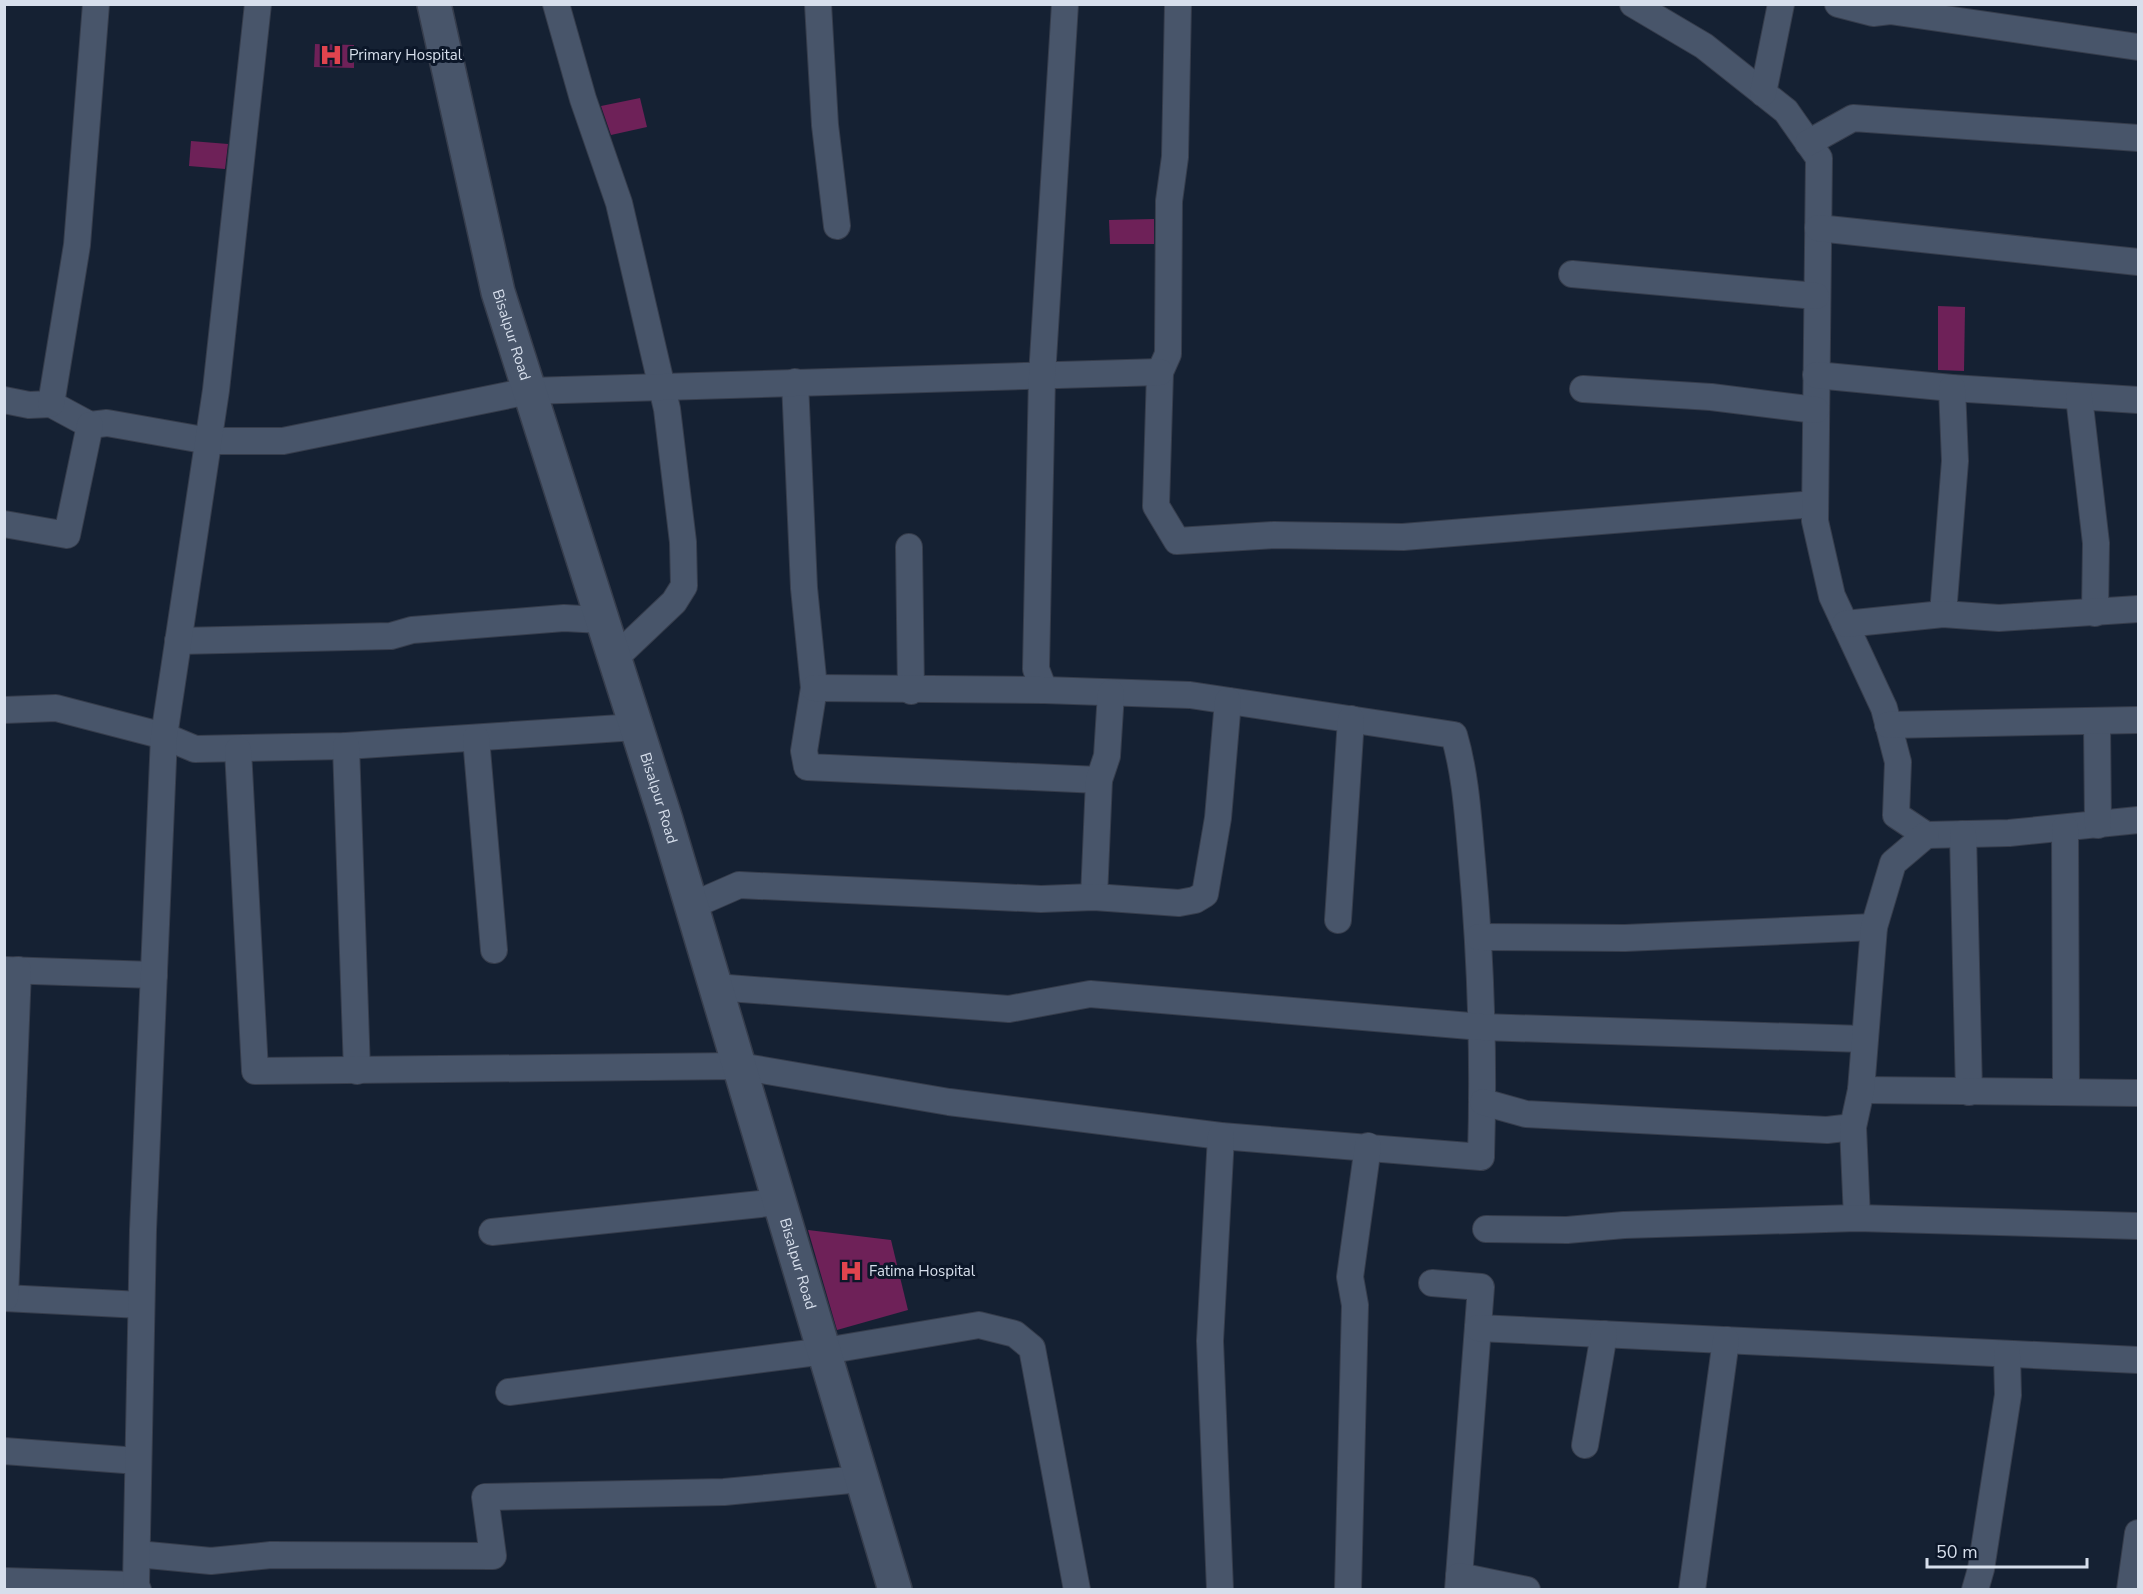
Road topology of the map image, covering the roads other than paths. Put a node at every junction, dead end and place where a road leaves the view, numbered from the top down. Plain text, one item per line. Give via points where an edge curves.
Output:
1 (96, 4) edge
2 (258, 4) edge
3 (434, 4) edge
4 (555, 4) edge
5 (818, 4) edge
6 (1065, 4) edge
7 (1178, 4) edge
8 (1633, 4) edge
9 (1780, 4) edge
10 (1838, 4) edge
11 (2139, 47) edge
12 (1763, 93) junction
13 (2139, 138) edge
14 (1809, 143) junction
15 (837, 226) dead end
16 (1818, 228) junction
17 (2139, 262) edge
18 (1572, 274) dead end
19 (1816, 296) junction
20 (1160, 372) junction
21 (1816, 375) junction
22 (1042, 376) junction
23 (795, 382) junction
24 (661, 385) junction
25 (1952, 388) junction
26 (1583, 389) dead end
27 (529, 391) junction
28 (2079, 397) junction
29 (4, 400) edge
30 (2139, 400) edge
31 (51, 404) junction
32 (1815, 410) junction
33 (90, 424) junction
34 (209, 441) junction
35 (1815, 504) junction
36 (4, 524) edge
37 (909, 547) dead end
38 (2139, 609) edge
39 (2095, 612) junction
40 (1943, 614) junction
41 (602, 620) junction
42 (1845, 624) junction
43 (178, 641) junction
44 (614, 658) junction
45 (814, 688) junction
46 (1044, 690) junction
47 (911, 691) junction
48 (1111, 693) junction
49 (1228, 701) junction
50 (4, 710) edge
51 (1351, 719) junction
52 (2139, 720) edge
53 (2097, 723) junction
54 (1888, 725) junction
55 (636, 727) junction
56 (164, 736) junction
57 (476, 738) junction
58 (346, 746) junction
59 (238, 750) junction
60 (1100, 780) junction
61 (2139, 820) edge
62 (2098, 825) junction
63 (2065, 828) junction
64 (1964, 834) junction
65 (1926, 835) junction
66 (1094, 897) junction
67 (691, 906) junction
68 (1338, 920) dead end
69 (1874, 927) junction
70 (1479, 937) junction
71 (494, 950) dead end
72 (11, 970) edge
73 (154, 975) junction
74 (715, 987) junction
75 (1482, 1027) junction
76 (1863, 1039) junction
77 (739, 1066) junction
78 (357, 1071) junction
79 (1861, 1090) junction
80 (1969, 1092) junction
81 (2066, 1092) junction
82 (2139, 1093) edge
83 (1483, 1102) junction
84 (1853, 1127) junction
85 (1221, 1136) junction
86 (1368, 1146) junction
87 (779, 1202) junction
88 (1857, 1218) junction
89 (2139, 1226) edge
90 (1486, 1229) dead end
91 (492, 1232) dead end
92 (1432, 1283) dead end
93 (5, 1298) edge
94 (141, 1305) junction
95 (1478, 1328) junction
96 (1604, 1334) junction
97 (1726, 1340) junction
98 (823, 1350) junction
99 (2007, 1354) junction
100 (2139, 1360) edge
101 (509, 1392) dead end
102 (1585, 1445) dead end
103 (4, 1451) edge
104 (138, 1461) junction
105 (861, 1479) junction
106 (2139, 1533) edge
107 (137, 1554) junction
108 (4, 1581) edge
109 (1459, 1583) edge
110 (137, 1587) edge
111 (895, 1590) edge
112 (1077, 1590) edge
113 (1220, 1590) edge
114 (1348, 1590) edge
115 (1527, 1590) edge
116 (1692, 1590) edge
117 (1975, 1590) edge
118 (2130, 1590) edge

1 - 31 street via 77,245
2 - 34 street
3 - 27 main road, Bisalpur Road via 498,292
4 - 24 street via 619,202
5 - 15 street via 825,125
6 - 22 street
7 - 20 street via 1175,157 1169,201 1168,354
8 - 12 street via 1704,46
9 - 12 street
10 - 11 street via 1874,13 1890,11
12 - 14 street via 1786,111
13 - 14 street via 1853,118
14 - 16 street via 1820,158
16 - 17 street
16 - 19 street
18 - 19 street
19 - 21 street
20 - 22 street
20 - 35 street via 1156,506 1178,540 1274,535 1403,537
21 - 25 street
21 - 32 street
22 - 23 street
22 - 46 street via 1036,669
23 - 24 street
23 - 45 street via 804,588
24 - 27 street
24 - 44 street via 671,435 684,585 674,602
25 - 28 street
25 - 40 street via 1955,461
26 - 32 street via 1711,396
27 - 34 street via 282,441
27 - 41 main road, Bisalpur Road
28 - 30 street
28 - 39 street via 2096,543
29 - 31 street
31 - 33 street
32 - 35 street
33 - 34 street via 106,423
33 - 36 street via 67,535
34 - 43 street
35 - 42 street via 1815,521 1832,597
37 - 47 street
38 - 39 street
39 - 40 street via 1999,618
40 - 42 street
41 - 43 street via 564,618 412,630 391,636
41 - 44 main road, Bisalpur Road
42 - 54 street
43 - 56 street
44 - 55 main road, Bisalpur Road
45 - 47 street
45 - 60 street via 804,751 807,767
46 - 47 street
46 - 48 street
48 - 49 street via 1190,695
48 - 60 street via 1107,756
49 - 51 street
49 - 66 street via 1218,818 1205,894 1179,903
50 - 56 street via 56,708
51 - 68 street
51 - 70 street via 1454,735 1463,767
52 - 53 street
53 - 54 street
53 - 62 street
54 - 65 street via 1898,762 1896,815
55 - 57 street
55 - 67 main road, Bisalpur Road
56 - 59 street via 195,749
56 - 73 street
57 - 58 street
57 - 71 street
58 - 59 street
58 - 78 street
59 - 78 street via 255,1071
60 - 66 street
61 - 62 street
62 - 63 street
63 - 64 street
63 - 81 street
64 - 65 street
64 - 80 street
65 - 69 street via 1893,863
66 - 67 street via 1041,899 739,885
67 - 74 main road, Bisalpur Road
69 - 70 street via 1625,938
69 - 76 street
70 - 75 street
72 - 73 street
72 - 93 street
73 - 94 street
74 - 75 street via 1008,1009 1090,994
74 - 77 main road, Bisalpur Road
75 - 76 street
75 - 83 street
76 - 79 street
77 - 78 street
77 - 85 street via 949,1102
77 - 87 main road, Bisalpur Road
79 - 80 street
79 - 84 street
80 - 81 street
81 - 82 street
83 - 84 street via 1526,1114 1827,1130
83 - 86 street via 1481,1157
84 - 88 street
85 - 86 street
85 - 113 street via 1210,1341
86 - 114 street via 1350,1277 1355,1305
87 - 91 street
87 - 98 main road, Bisalpur Road
88 - 89 street
88 - 90 street via 1567,1230
92 - 95 street via 1481,1287
93 - 94 street
94 - 104 street
95 - 96 street
95 - 109 street
96 - 97 street
96 - 102 street
97 - 99 street
97 - 116 street
98 - 101 street
98 - 105 main road, Bisalpur Road
98 - 112 street via 979,1325 1015,1334 1032,1348
99 - 100 street
99 - 117 street via 2008,1395
103 - 104 street
104 - 107 street
105 - 107 street via 724,1492 484,1497 493,1556 271,1555 211,1561
105 - 111 main road, Bisalpur Road
106 - 118 street
107 - 110 street
108 - 110 street
109 - 115 street

